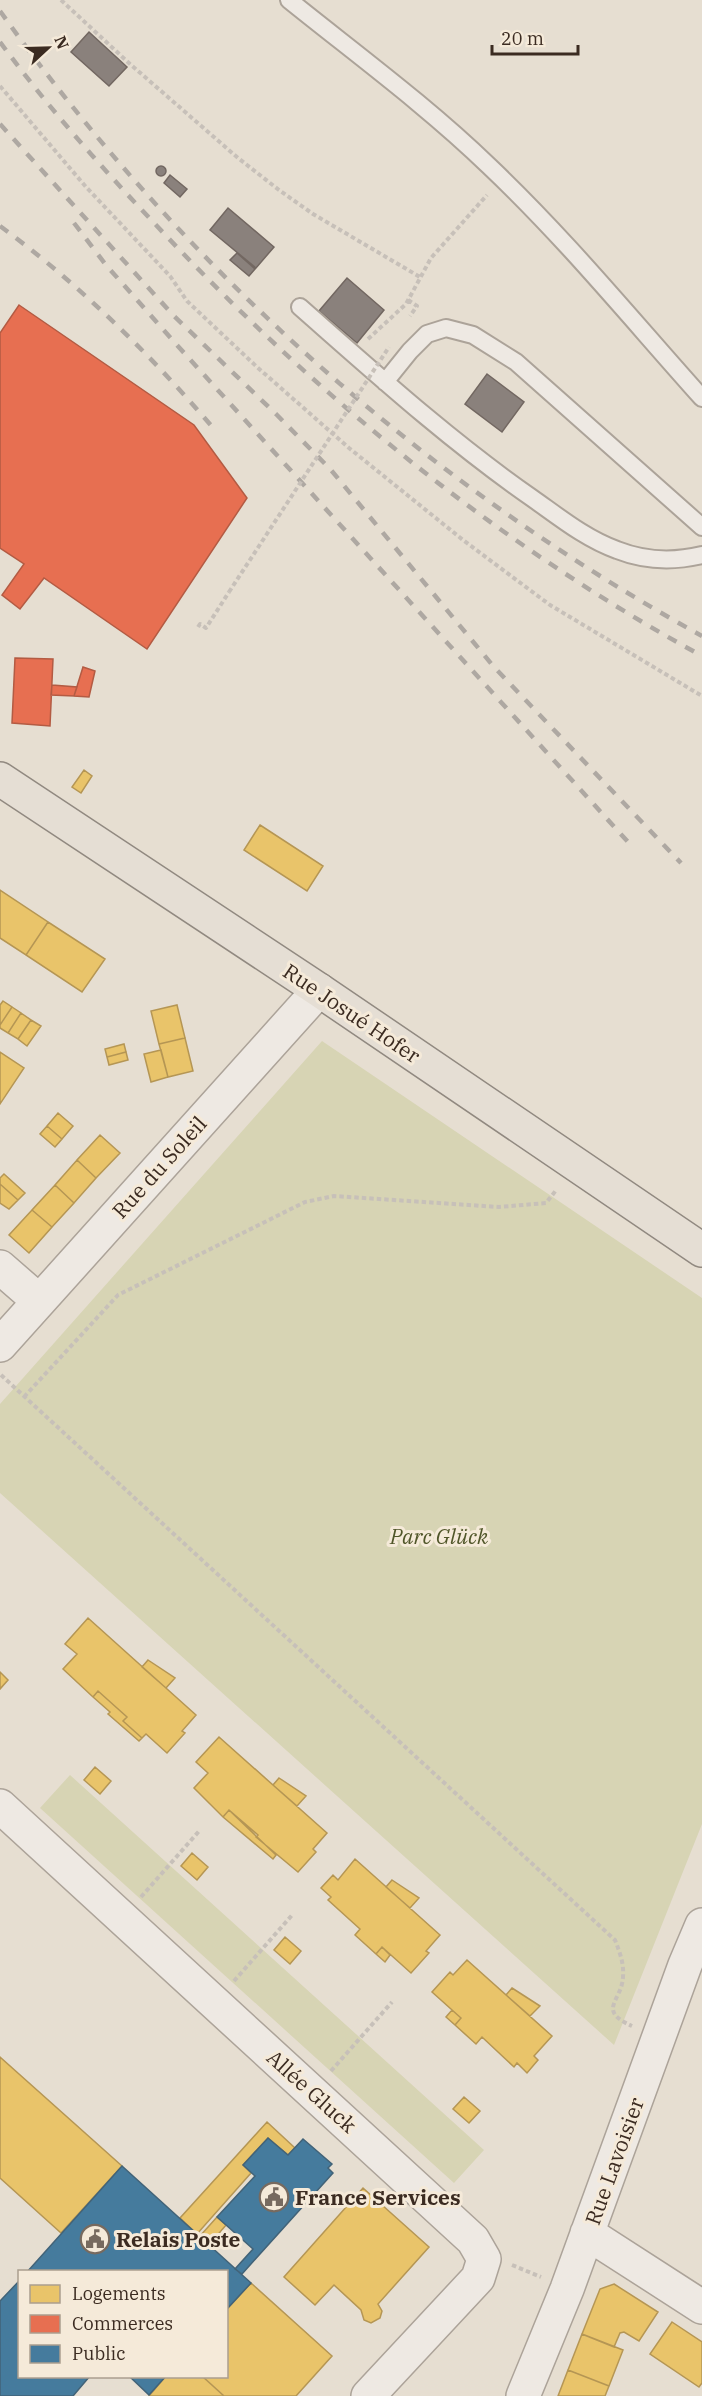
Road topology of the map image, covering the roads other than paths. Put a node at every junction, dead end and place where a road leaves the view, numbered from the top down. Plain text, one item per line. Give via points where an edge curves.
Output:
1 (289, 0) edge
2 (300, 307) dead end
3 (385, 382) junction
4 (702, 398) edge
5 (702, 527) edge
6 (702, 555) edge
7 (0, 778) edge
8 (319, 990) junction
9 (702, 1250) edge
10 (0, 1267) edge
11 (39, 1301) junction
12 (0, 1344) edge
13 (0, 1806) edge
14 (702, 1925) edge
15 (693, 1971) edge
16 (587, 2233) junction
17 (702, 2307) edge
18 (368, 2396) edge
19 (523, 2396) edge

1 - 4 lane via 417,103 503,180 573,249
2 - 3 lane
3 - 5 lane via 410,351 436,329 473,336 516,362
3 - 6 lane via 500,476 598,542 618,551 667,561
7 - 8 main road, Rue Josué Hofer
8 - 9 main road, Rue Josué Hofer
8 - 11 street, Rue du Soleil
10 - 11 street
11 - 12 street, Rue du Soleil
13 - 18 street, Allée Gluck via 473,2240 484,2259 478,2278
14 - 15 street, Rue Lavoisier
15 - 16 street, Rue Lavoisier via 658,2037
16 - 17 street
16 - 19 street, Rue Lavoisier

